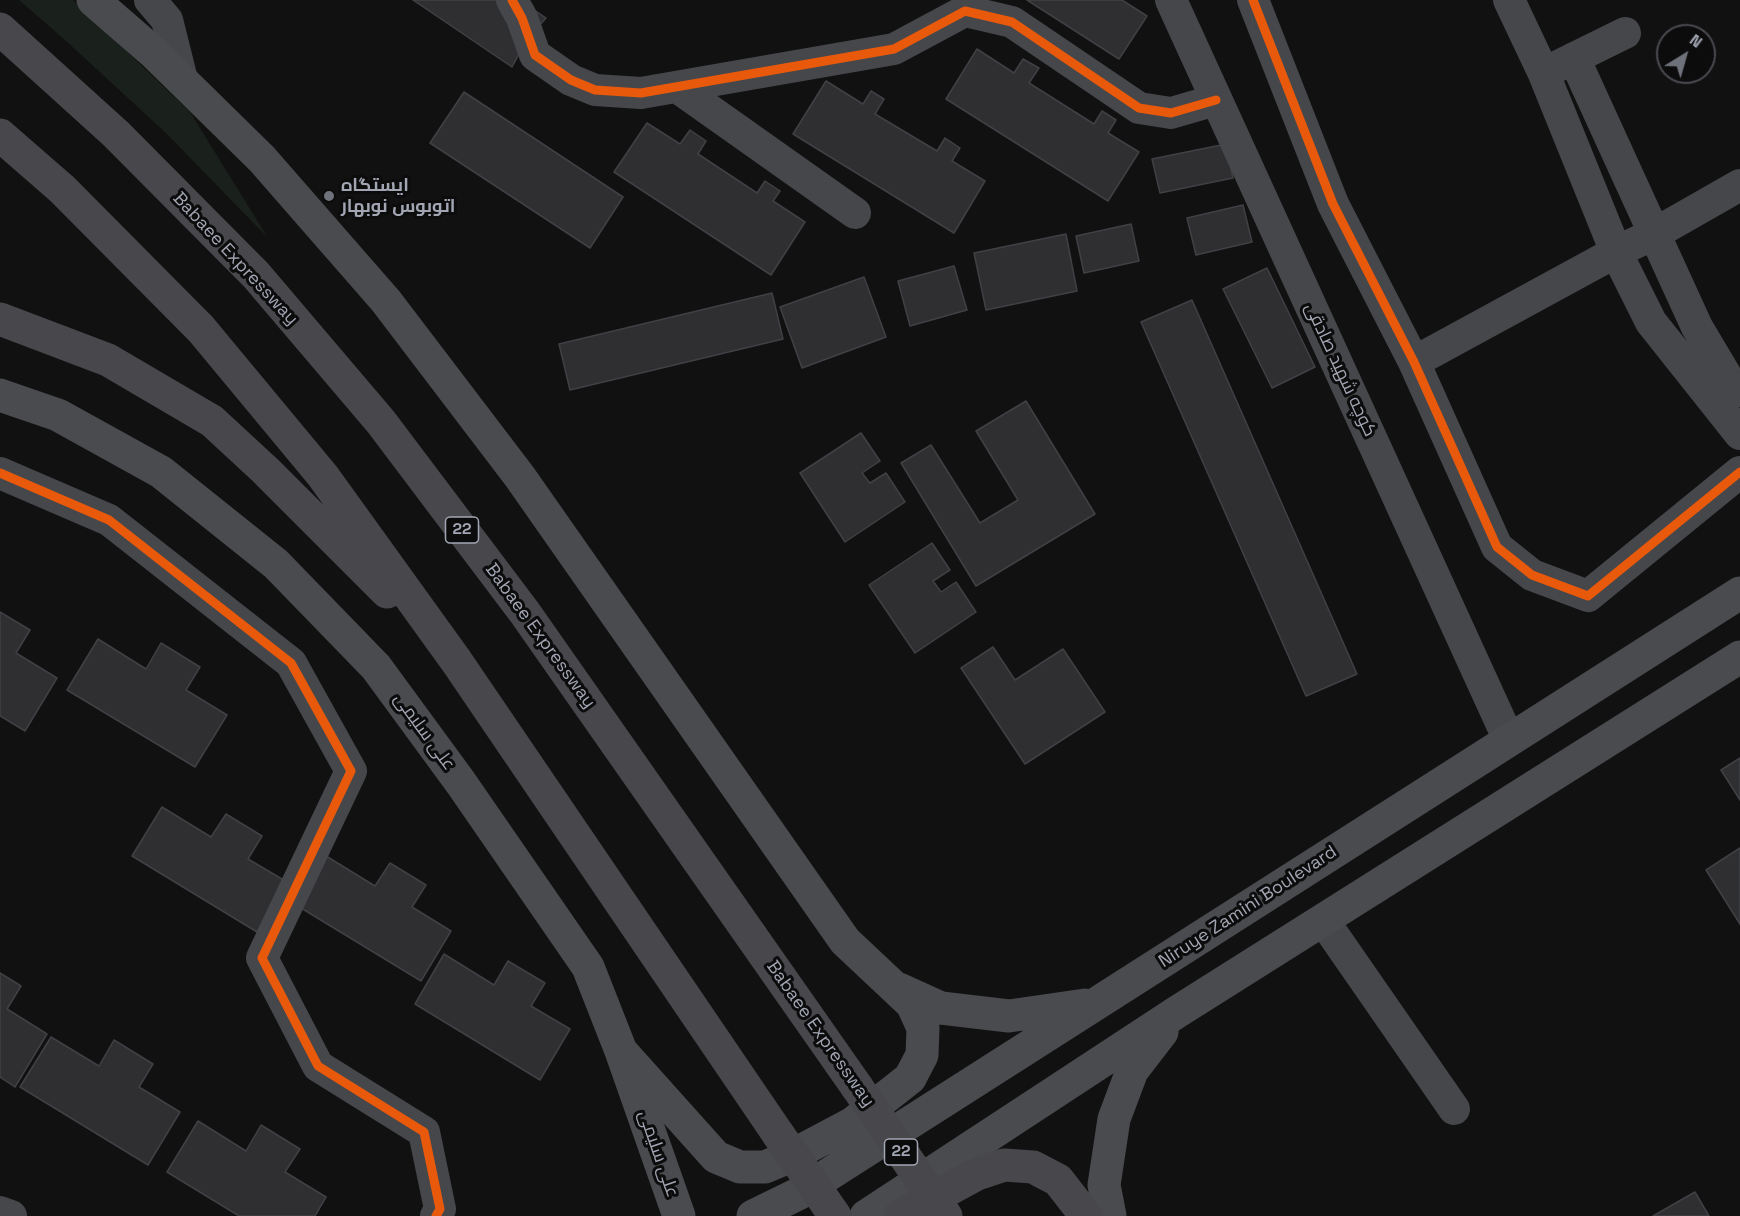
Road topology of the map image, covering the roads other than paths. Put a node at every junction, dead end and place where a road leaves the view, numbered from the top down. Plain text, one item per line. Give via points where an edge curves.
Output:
1 (93, 0) edge
2 (150, 0) edge
3 (512, 0) edge
4 (1171, 0) edge
5 (1253, 0) edge
6 (1509, 0) edge
7 (0, 29) edge
8 (1624, 33) dead end
9 (1574, 58) junction
10 (1544, 74) junction
11 (182, 80) junction
12 (677, 87) junction
13 (1216, 100) junction
14 (0, 135) edge
15 (1740, 185) edge
16 (855, 213) dead end
17 (1654, 234) junction
18 (1616, 252) junction
19 (0, 319) edge
20 (1414, 362) junction
21 (1740, 391) edge
22 (0, 394) edge
23 (1740, 434) edge
24 (1740, 472) edge
25 (0, 473) edge
26 (1740, 593) edge
27 (1740, 657) edge
28 (457, 662) junction
29 (1509, 740) junction
30 (1323, 920) junction
31 (892, 986) junction
32 (1097, 1004) junction
33 (1177, 1012) junction
34 (621, 1051) junction
35 (1454, 1109) dead end
36 (0, 1212) edge
37 (11, 1216) edge
38 (436, 1216) edge
39 (679, 1216) edge
40 (753, 1216) edge
41 (835, 1216) edge
42 (866, 1216) edge
43 (900, 1216) edge
44 (946, 1216) edge
45 (1086, 1216) edge
46 (1110, 1216) edge

1 - 11 main road
2 - 11 street via 167,20
3 - 12 street via 536,55 571,80 606,91 641,93
4 - 13 street, کوچه شهید صادقی
5 - 20 street via 1333,204
6 - 10 street
7 - 44 main road, Babaee Expressway / 22, bridge via 116,134 256,275 381,422 525,613
8 - 9 street
9 - 10 street
9 - 17 street
10 - 18 street
11 - 31 main road via 262,159 386,301 520,477 845,941
12 - 13 street via 894,49 965,11 1012,22 1139,108 1171,113
12 - 16 street
13 - 29 street, کوچه شهید صادقی
14 - 28 main road via 62,189 201,330 323,476
15 - 17 street
17 - 18 street
17 - 21 street via 1697,327 1728,379
18 - 20 street
18 - 23 street via 1651,322
19 - 28 main road via 108,360 212,421
20 - 24 street via 1497,547 1532,576 1559,587 1588,596
22 - 34 main road, علی سلیمی via 58,415 161,472 276,564 376,667 588,967
25 - 38 street via 109,520 291,663 351,771 262,958 318,1066 424,1132 440,1209
26 - 29 main road, Niruye Zamini Boulevard
27 - 30 main road
28 - 41 main road, bridge
29 - 32 main road, Niruye Zamini Boulevard
30 - 33 main road
30 - 35 street
31 - 32 main road via 940,1008 1009,1016
31 - 34 main road via 912,1004 923,1028 922,1055 910,1078 853,1123 765,1167 740,1167 716,1157
32 - 40 main road, Niruye Zamini Boulevard via 798,1194
33 - 42 main road
33 - 46 main road via 1132,1071 1114,1119 1104,1185
34 - 39 main road, علی سلیمی
36 - 37 street
43 - 45 main road via 977,1174 1004,1165 1033,1167 1058,1180

